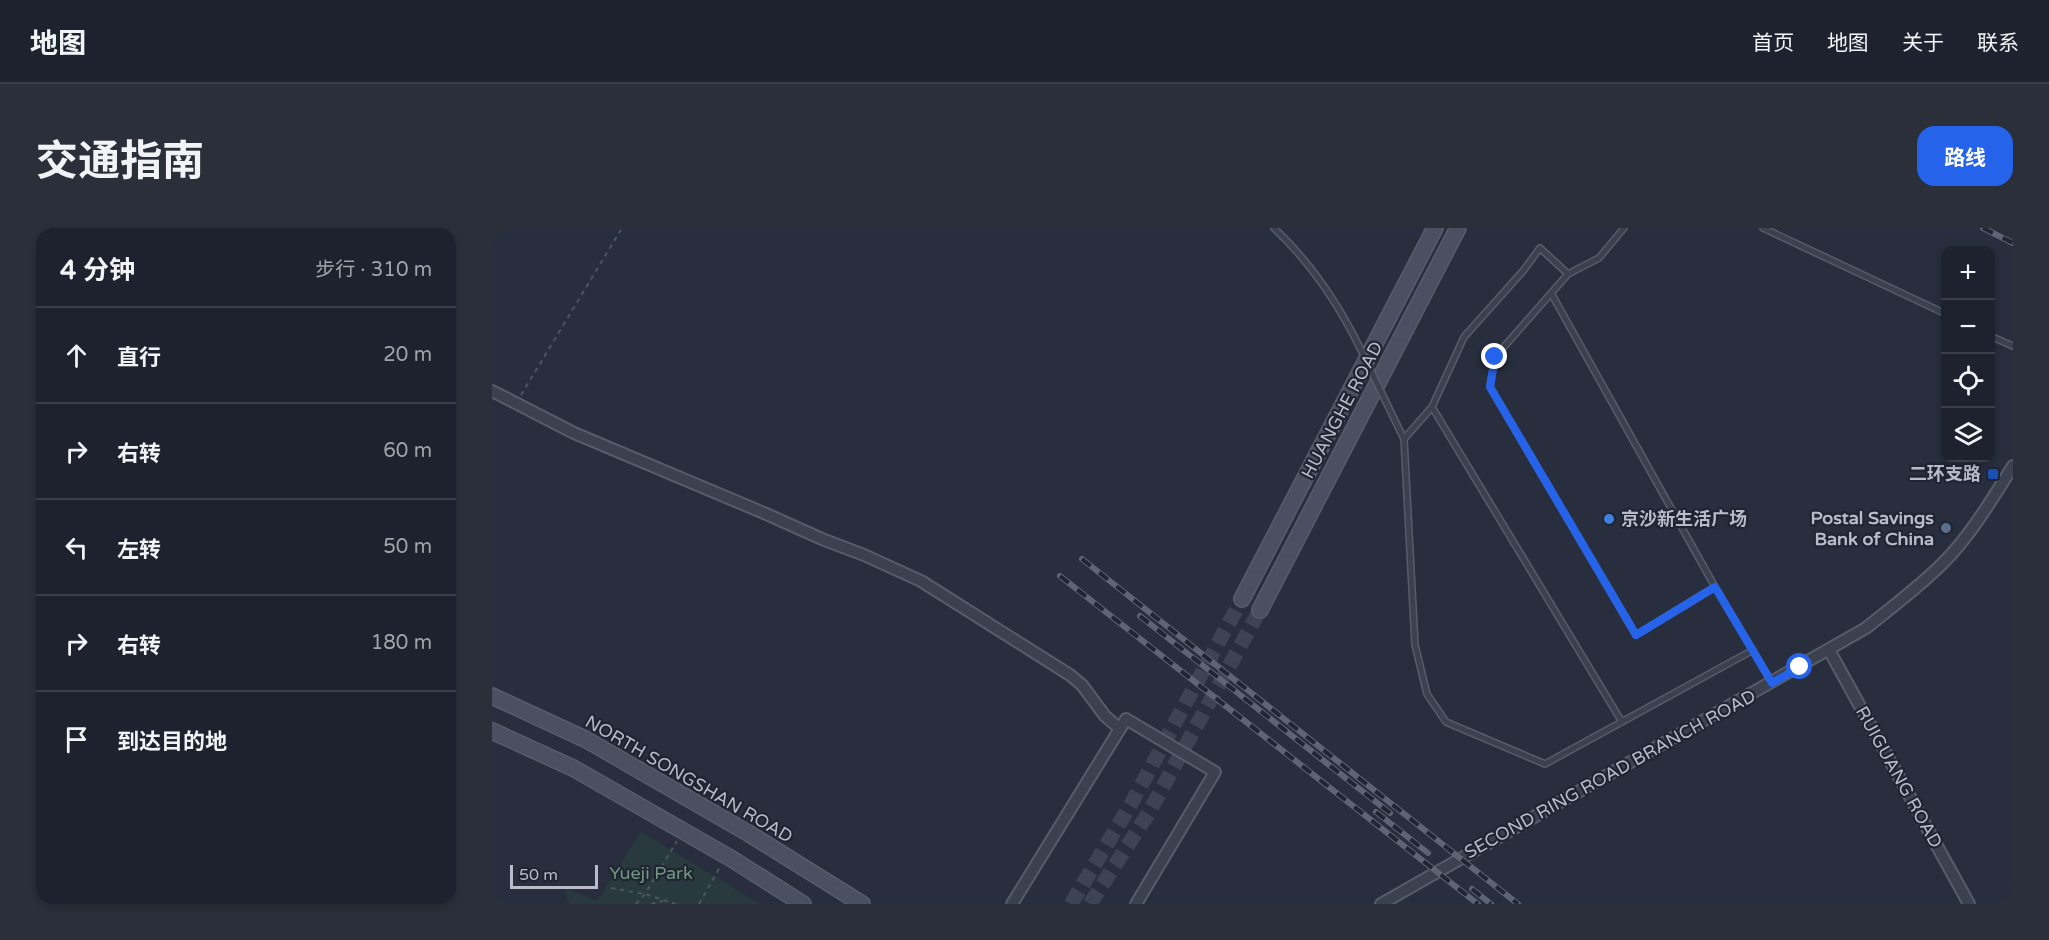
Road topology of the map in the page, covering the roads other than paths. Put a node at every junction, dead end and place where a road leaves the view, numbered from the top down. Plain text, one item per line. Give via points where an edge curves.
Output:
1 (1274, 228) edge
2 (1435, 228) edge
3 (1458, 228) edge
4 (1624, 228) edge
5 (1763, 228) edge
6 (1568, 274) junction
7 (1551, 293) junction
8 (1941, 312) edge
9 (1995, 338) edge
10 (2013, 346) edge
11 (492, 391) edge
12 (1432, 407) junction
13 (1404, 439) junction
14 (2013, 466) edge
15 (1715, 587) junction
16 (1242, 599) tunnel mouth
17 (1260, 610) tunnel mouth
18 (1753, 650) junction
19 (1829, 650) junction
20 (1772, 683) junction
21 (492, 696) edge
22 (1622, 722) junction
23 (1120, 729) junction
24 (492, 730) edge
25 (803, 904) edge
26 (862, 904) edge
27 (1012, 904) edge
28 (1136, 904) edge
29 (1381, 904) edge
30 (1969, 904) edge

1 - 13 lane, bridge via 1299,252 1345,317
2 - 16 main road, HUANGHE ROAD
3 - 17 main road, HUANGHE ROAD
4 - 6 lane via 1599,258
5 - 8 lane
6 - 7 lane
6 - 12 lane via 1540,248 1464,338
7 - 15 lane
7 - 15 lane via 1495,357 1490,387 1636,635
9 - 10 lane
11 - 23 street via 574,433 921,581 1070,675
12 - 13 lane
12 - 22 lane
13 - 22 lane via 1415,645 1427,694 1446,722 1545,764
14 - 19 street, SECOND RING ROAD BRANCH ROAD via 1983,513 1944,562 1866,628
15 - 18 lane
18 - 20 lane
18 - 22 lane
19 - 20 street, SECOND RING ROAD BRANCH ROAD
19 - 30 street, RUIGUANG ROAD
20 - 29 street, SECOND RING ROAD BRANCH ROAD
21 - 26 main road, NORTH SONGSHAN ROAD via 587,740
23 - 27 street
23 - 28 street via 1126,719 1215,772
24 - 25 main road via 573,768

